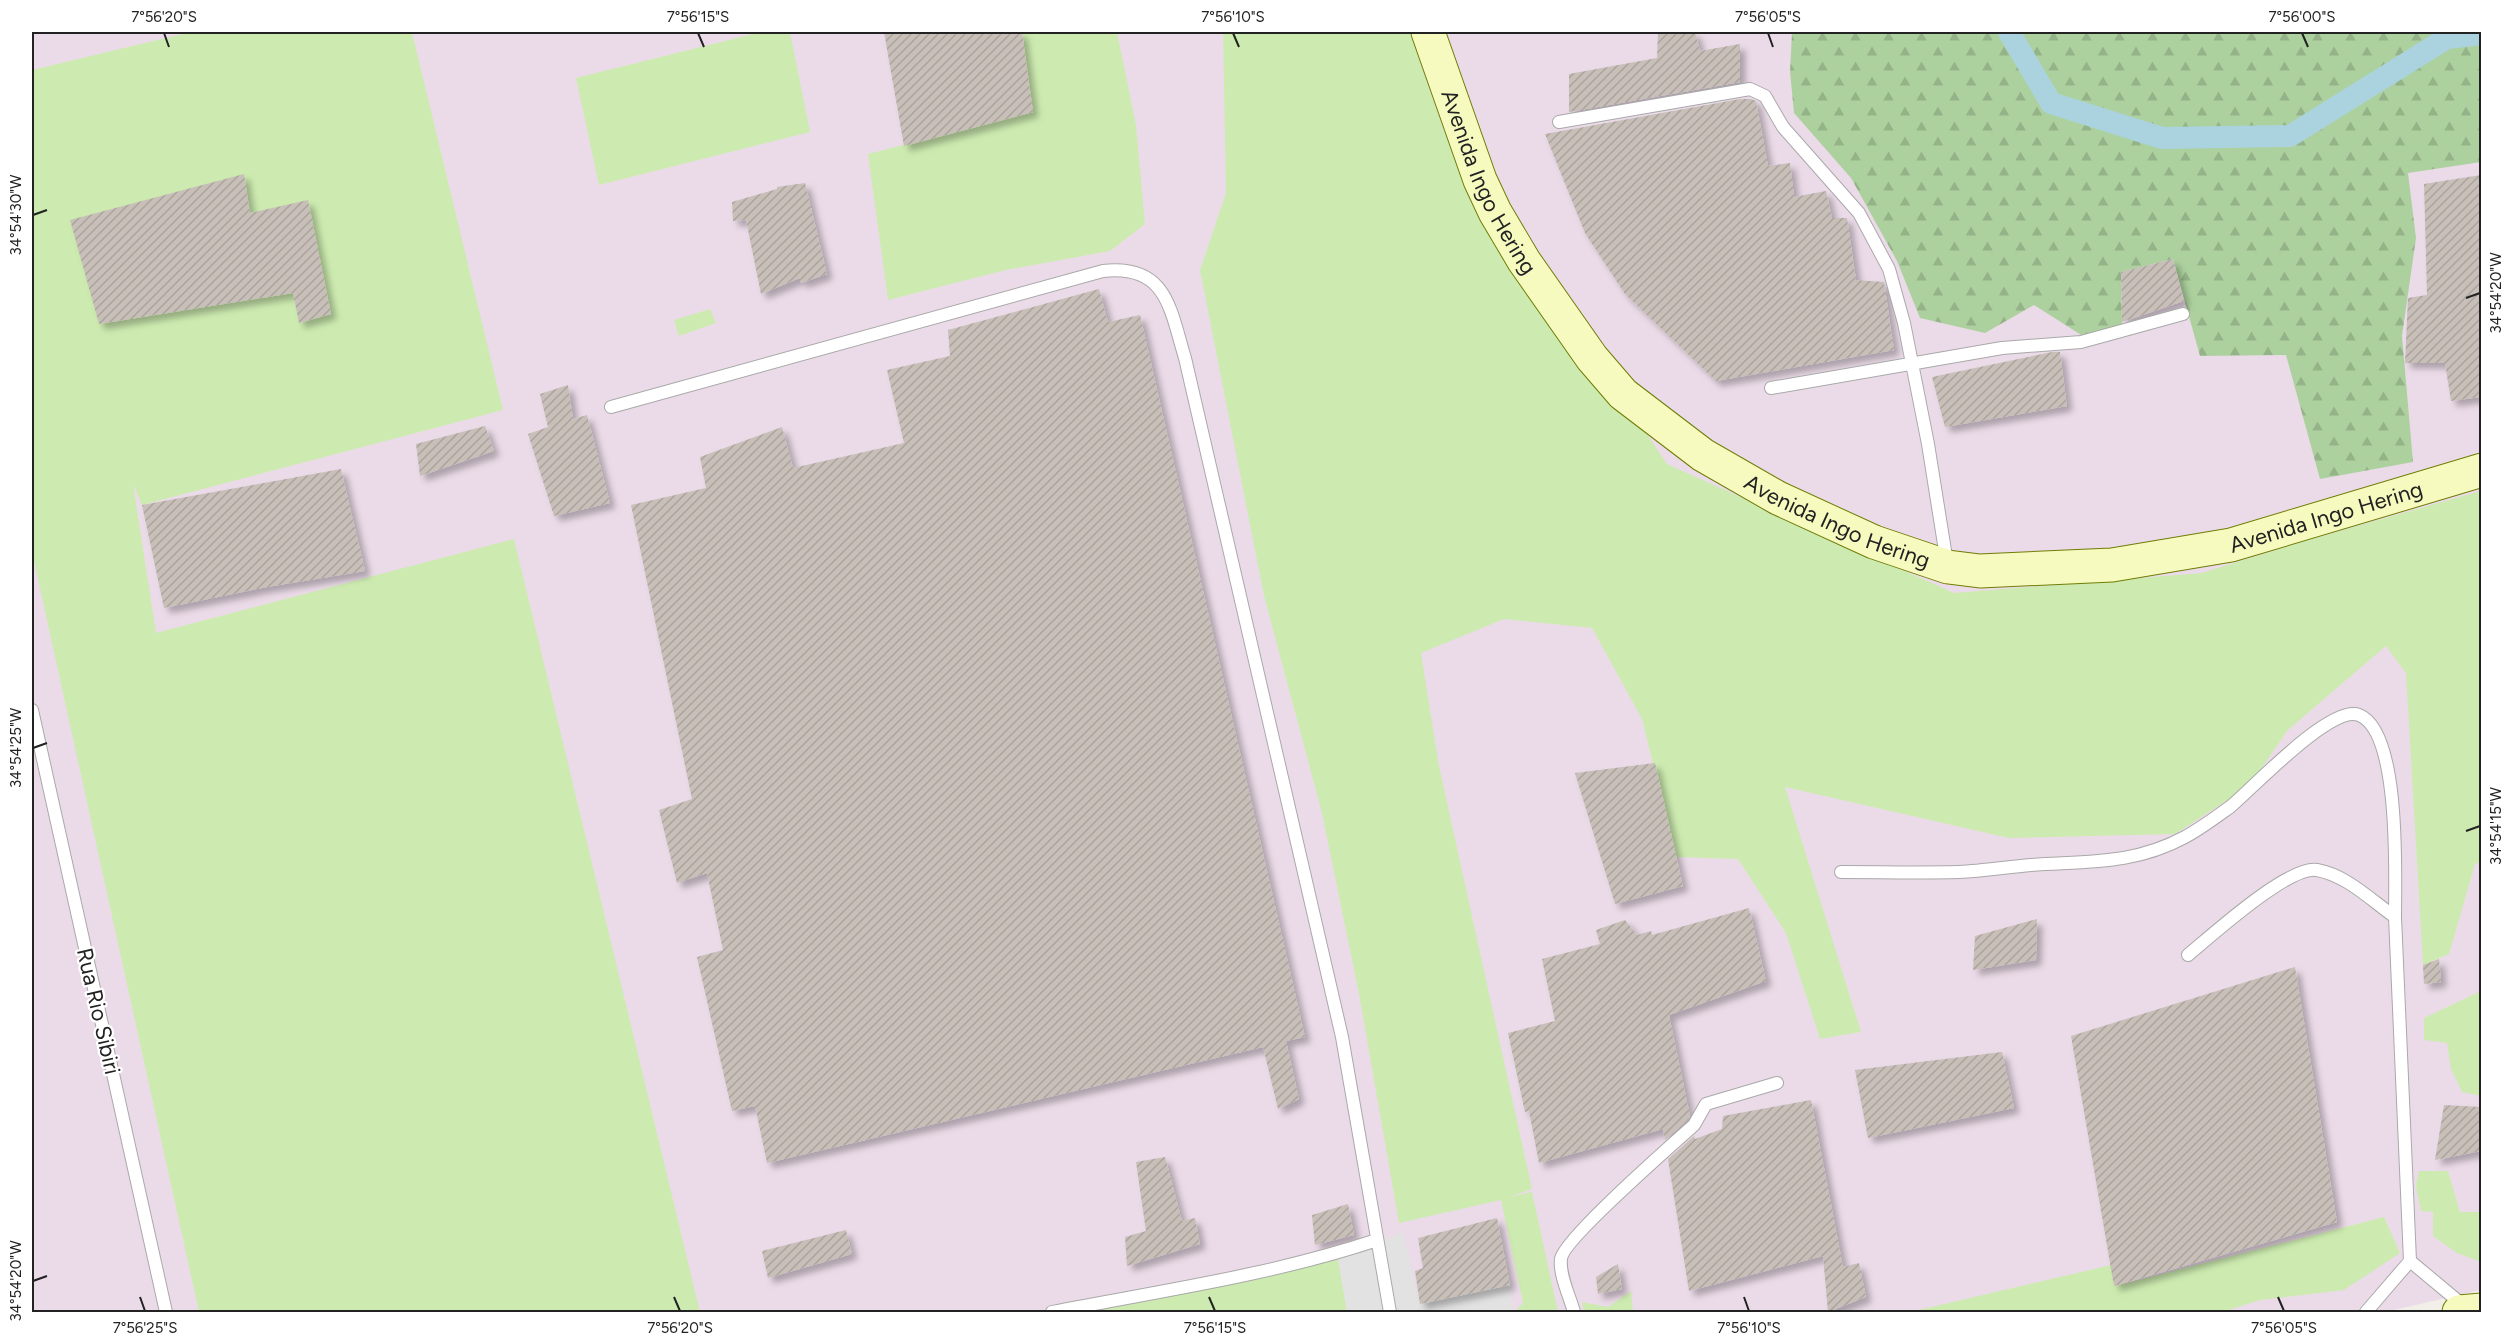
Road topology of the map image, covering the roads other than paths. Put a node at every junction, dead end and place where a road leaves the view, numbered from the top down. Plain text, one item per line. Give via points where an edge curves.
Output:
1 (1428, 32) edge
2 (1559, 122) dead end
3 (2183, 314) dead end
4 (1912, 365) junction
5 (1771, 388) dead end
6 (611, 407) dead end
7 (2481, 470) edge
8 (1948, 567) junction
9 (32, 710) edge
10 (1841, 872) dead end
11 (2395, 917) junction
12 (2188, 955) dead end
13 (1777, 1083) dead end
14 (1377, 1240) junction
15 (2410, 1261) junction
16 (2470, 1311) edge
17 (166, 1312) edge
18 (1052, 1312) edge
19 (1390, 1312) edge
20 (1574, 1312) edge
21 (2367, 1312) edge

1 - 8 main road, Avenida Ingo Hering via 1495,212 1592,358 1623,394 1702,455 1778,498 1874,543
2 - 4 lane via 1750,89 1758,91 1783,127 1859,213 1875,239 1889,269
3 - 4 lane via 2081,342 2002,348
4 - 5 lane
4 - 8 lane
6 - 14 lane via 1102,271 1124,268 1145,275 1156,285 1168,302 1185,358 1342,1037
7 - 8 main road, Avenida Ingo Hering via 2202,551 2112,565 1980,571
9 - 17 lane, Rua Rio Sibiri
10 - 11 lane via 1960,872 2096,863 2150,853 2189,836 2229,807 2329,722 2346,714 2359,714 2380,735 2389,769
11 - 12 lane via 2341,877 2314,869 2288,879 2254,900
11 - 15 lane
13 - 20 lane via 1706,1104 1694,1125 1562,1252 1561,1266
14 - 18 lane via 1263,1271
14 - 19 lane
15 - 16 lane
15 - 21 lane

